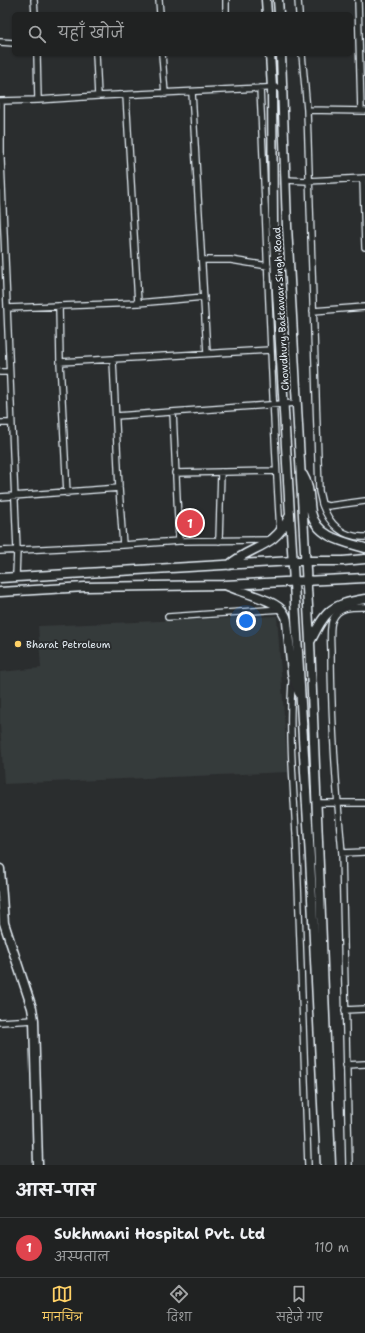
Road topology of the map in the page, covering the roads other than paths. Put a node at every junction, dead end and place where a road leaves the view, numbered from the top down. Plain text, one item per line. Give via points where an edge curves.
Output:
1 (34, 0) edge
2 (159, 0) edge
3 (226, 0) edge
4 (266, 0) edge
5 (278, 0) edge
6 (298, 0) edge
7 (358, 0) edge
8 (35, 12) edge
9 (160, 12) edge
10 (226, 12) edge
11 (267, 12) edge
12 (279, 12) edge
13 (299, 12) edge
14 (0, 42) edge
15 (12, 43) edge
16 (37, 56) edge
17 (96, 56) edge
18 (162, 56) edge
19 (270, 56) edge
20 (281, 56) edge
21 (302, 56) edge
22 (283, 87) junction
23 (260, 88) junction
24 (272, 88) junction
25 (192, 92) junction
26 (165, 94) junction
27 (126, 95) junction
28 (98, 96) junction
29 (38, 100) junction
30 (0, 101) edge
31 (306, 110) junction
32 (363, 111) edge
33 (1, 160) edge
34 (364, 178) edge
35 (286, 180) junction
36 (308, 181) junction
37 (365, 247) edge
38 (202, 260) junction
39 (3, 264) edge
40 (268, 266) junction
41 (204, 297) junction
42 (138, 303) junction
43 (59, 306) junction
44 (365, 307) edge
45 (8, 308) junction
46 (313, 311) junction
47 (270, 350) junction
48 (207, 353) junction
49 (113, 360) junction
50 (60, 362) junction
51 (0, 372) edge
52 (9, 372) junction
53 (296, 404) junction
54 (283, 405) junction
55 (273, 406) junction
56 (173, 412) junction
57 (116, 416) junction
58 (11, 422) junction
59 (0, 423) edge
60 (276, 471) junction
61 (300, 471) junction
62 (221, 472) junction
63 (174, 473) junction
64 (119, 488) junction
65 (67, 493) junction
66 (0, 497) edge
67 (14, 497) junction
68 (365, 501) edge
69 (322, 504) junction
70 (290, 516) junction
71 (280, 532) junction
72 (365, 537) edge
73 (219, 540) junction
74 (272, 540) junction
75 (179, 541) junction
76 (123, 545) junction
77 (365, 548) edge
78 (17, 550) junction
79 (0, 551) edge
80 (365, 559) edge
81 (292, 561) junction
82 (305, 562) junction
83 (229, 565) junction
84 (84, 573) junction
85 (65, 574) junction
86 (16, 576) junction
87 (0, 578) edge
88 (365, 578) edge
89 (293, 581) junction
90 (306, 581) junction
91 (224, 585) junction
92 (85, 587) junction
93 (66, 588) junction
94 (0, 592) edge
95 (365, 599) edge
96 (365, 607) edge
97 (282, 609) junction
98 (168, 617) dead end
99 (310, 642) junction
100 (293, 678) junction
101 (301, 697) junction
102 (316, 803) junction
103 (338, 803) junction
104 (365, 803) edge
105 (365, 852) edge
106 (342, 853) junction
107 (0, 869) edge
108 (365, 1009) edge
109 (345, 1010) junction
110 (34, 1020) junction
111 (0, 1022) edge
112 (365, 1064) edge
113 (346, 1065) junction
114 (38, 1165) edge
115 (308, 1165) edge
116 (325, 1165) edge
117 (331, 1165) edge
118 (349, 1165) edge

1 - 8 street
2 - 9 street
3 - 10 street
4 - 11 main road
5 - 12 main road
6 - 13 street
7 - 32 street
14 - 15 street
16 - 29 street
17 - 28 street
18 - 26 street
19 - 24 main road, Chowdhury Baktawar Singh Road
20 - 22 main road, Chowdhury Baktawar Singh Road
21 - 31 street
22 - 24 street
22 - 35 main road, Chowdhury Baktawar Singh Road
23 - 24 street
23 - 25 street
23 - 40 street
24 - 54 main road, Chowdhury Baktawar Singh Road via 273,223
25 - 26 street
25 - 38 street
26 - 27 street
27 - 28 street
27 - 42 street
28 - 29 street
29 - 30 street
30 - 33 street
31 - 32 street
31 - 36 street
33 - 39 street
34 - 36 street
34 - 37 street
35 - 36 street
35 - 53 main road, Chowdhury Baktawar Singh Road
36 - 46 street
38 - 40 street via 231,260
38 - 41 street
39 - 45 street
40 - 47 street
41 - 42 street
41 - 48 street
42 - 43 street
43 - 45 street
43 - 50 street
44 - 46 street
45 - 52 street
46 - 69 street via 319,491
47 - 48 street
47 - 55 street
48 - 49 street
49 - 50 street
49 - 57 street
50 - 65 street
51 - 52 street
52 - 58 street
53 - 54 street
53 - 61 main road, Chowdhury Baktawar Singh Road
54 - 55 street
54 - 70 main road, Chowdhury Baktawar Singh Road
55 - 56 street
55 - 60 street
56 - 57 street
56 - 63 street
57 - 64 street
58 - 59 street
58 - 67 street
60 - 62 street
60 - 71 street
61 - 77 main road via 308,488 314,521 321,530 340,541
61 - 82 main road, Chowdhury Baktawar Singh Road
62 - 63 street
62 - 73 street
63 - 75 street
64 - 65 street
64 - 76 street
65 - 67 street
66 - 67 street
67 - 78 street
68 - 69 street via 328,506
69 - 72 street via 326,516 342,532
70 - 71 main road
70 - 81 main road, Chowdhury Baktawar Singh Road
71 - 74 main road
73 - 74 street
73 - 75 street
74 - 83 main road via 237,558
75 - 76 street
76 - 78 street
78 - 79 street
78 - 86 street
80 - 82 main road
81 - 82 main road
81 - 83 main road
81 - 89 main road, Chowdhury Baktawar Singh Road
82 - 90 main road, Chowdhury Baktawar Singh Road
83 - 84 main road
84 - 85 main road
84 - 92 main road
85 - 86 main road
85 - 93 main road
86 - 87 main road
88 - 90 main road
89 - 90 main road
89 - 91 main road
89 - 101 main road, Chowdhury Baktawar Singh Road
90 - 99 main road, Chowdhury Baktawar Singh Road
91 - 92 main road
91 - 97 main road via 261,598
92 - 93 main road
93 - 94 main road
95 - 99 main road via 341,604 333,609 325,616
96 - 103 street via 344,609 336,614 331,622
97 - 98 street
97 - 100 main road via 288,622
99 - 102 main road, Chowdhury Baktawar Singh Road
100 - 101 main road
100 - 115 street via 292,752
101 - 116 main road, Chowdhury Baktawar Singh Road
102 - 103 street
102 - 117 main road, Chowdhury Baktawar Singh Road
103 - 104 street
103 - 106 street
105 - 106 street
106 - 109 street
107 - 110 main road via 4,923
108 - 109 street
109 - 113 street
110 - 111 street
110 - 114 main road
112 - 113 street
113 - 118 street

